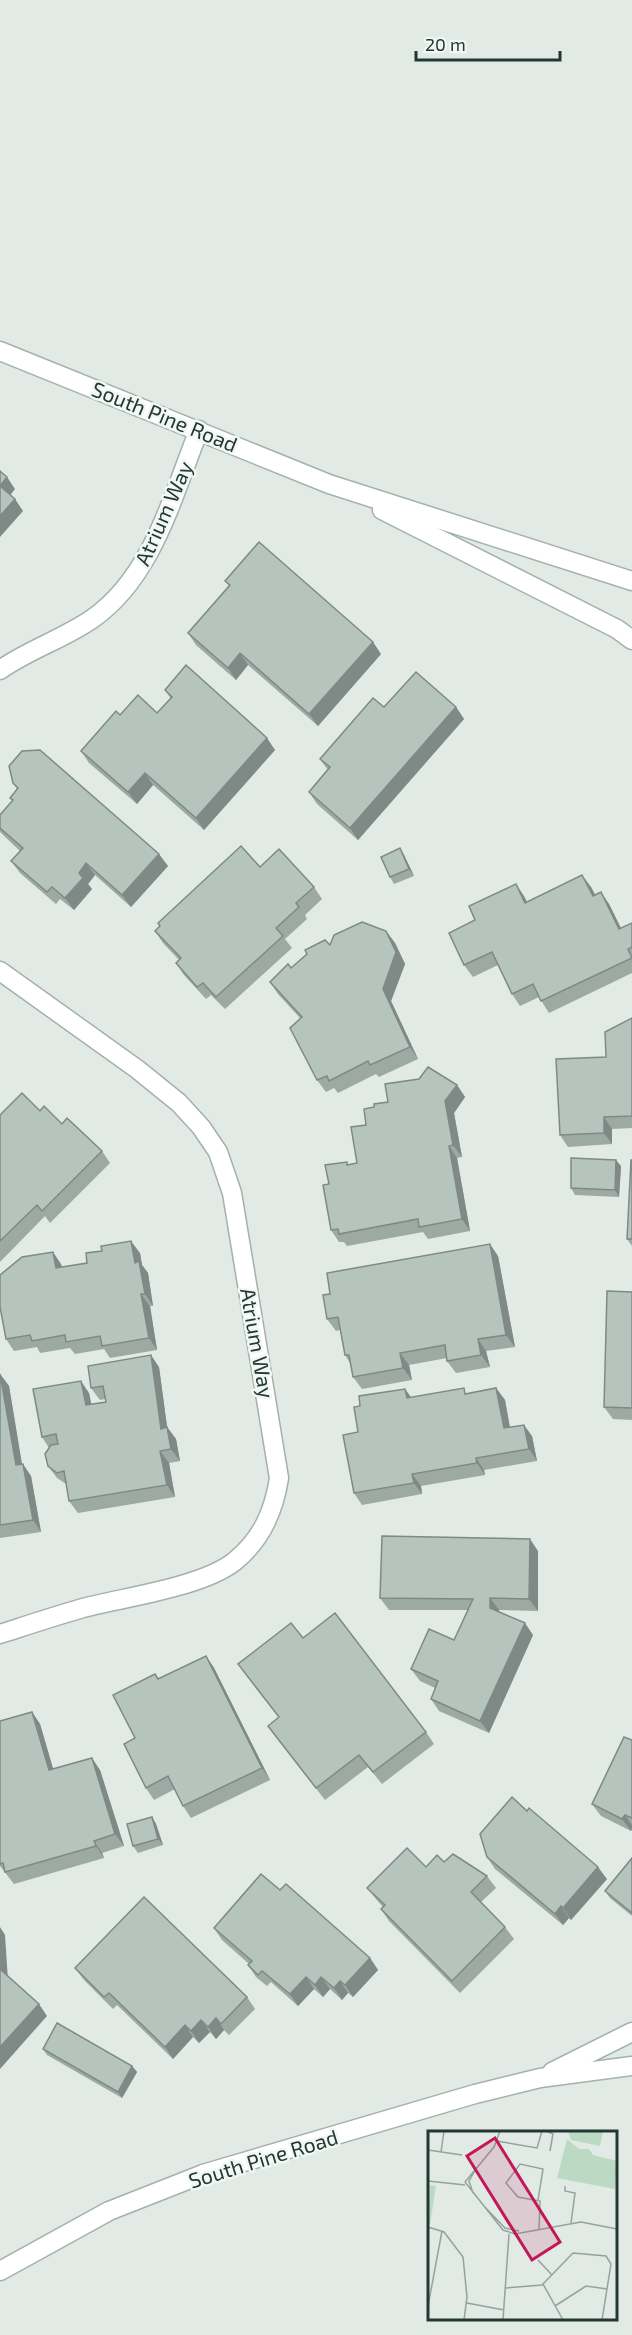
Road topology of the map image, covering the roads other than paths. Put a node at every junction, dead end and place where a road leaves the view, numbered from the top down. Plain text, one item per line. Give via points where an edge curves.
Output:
1 (0, 351) edge
2 (199, 430) junction
3 (329, 484) junction
4 (632, 581) edge
5 (632, 640) edge
6 (0, 670) edge
7 (0, 971) edge
8 (0, 1634) edge
9 (632, 2032) edge
10 (632, 2066) edge
11 (540, 2078) junction
12 (0, 2271) edge

1 - 2 street, South Pine Road
2 - 3 street, South Pine Road
2 - 6 street, Atrium Way via 152,546 124,589 90,621
3 - 4 street, South Pine Road
3 - 5 street, South Pine Road
7 - 8 street, Atrium Way via 179,1103 218,1152 231,1193 279,1465 269,1519 254,1542 233,1562 194,1580
9 - 11 street, South Pine Road
10 - 11 street, South Pine Road
11 - 12 street, South Pine Road via 203,2174 109,2211

